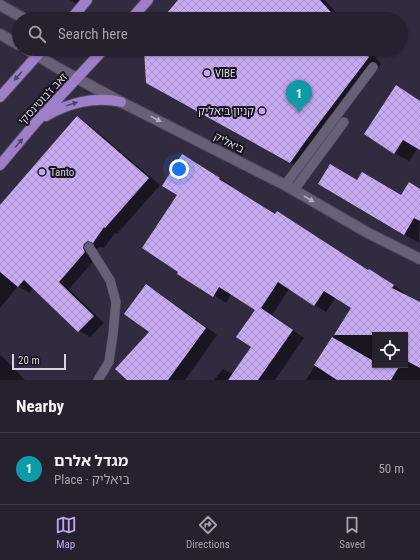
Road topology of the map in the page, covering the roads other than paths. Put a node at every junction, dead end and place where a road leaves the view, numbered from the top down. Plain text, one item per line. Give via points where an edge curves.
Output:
1 (87, 0) edge
2 (148, 0) edge
3 (0, 5) edge
4 (12, 12) edge
5 (77, 12) edge
6 (137, 12) edge
7 (0, 34) edge
8 (12, 41) edge
9 (36, 56) edge
10 (46, 56) edge
11 (98, 56) edge
12 (373, 67) dead end
13 (78, 78) junction
14 (0, 97) edge
15 (121, 102) junction
16 (37, 122) junction
17 (344, 122) dead end
18 (0, 165) edge
19 (285, 185) junction
20 (294, 190) junction
21 (90, 247) dead end
22 (420, 259) edge
23 (98, 380) edge

1 - 5 main road
2 - 6 main road
3 - 4 street
7 - 8 street
9 -> 14 main road
10 - 13 street, ביאליק
11 - 13 main road, זאב ז'בוטינסקי
12 - 19 lane
13 - 15 street, ביאליק
13 - 16 main road, זאב ז'בוטינסקי
16 -> 15 main road via 52,112 75,103 101,100
15 -> 19 street, ביאליק
18 -> 16 main road, זאב ז'בוטינסקי
17 - 20 lane
19 - 20 street, ביאליק
20 -> 22 street, ביאליק via 368,233
21 - 23 lane via 110,280 116,302 109,362

